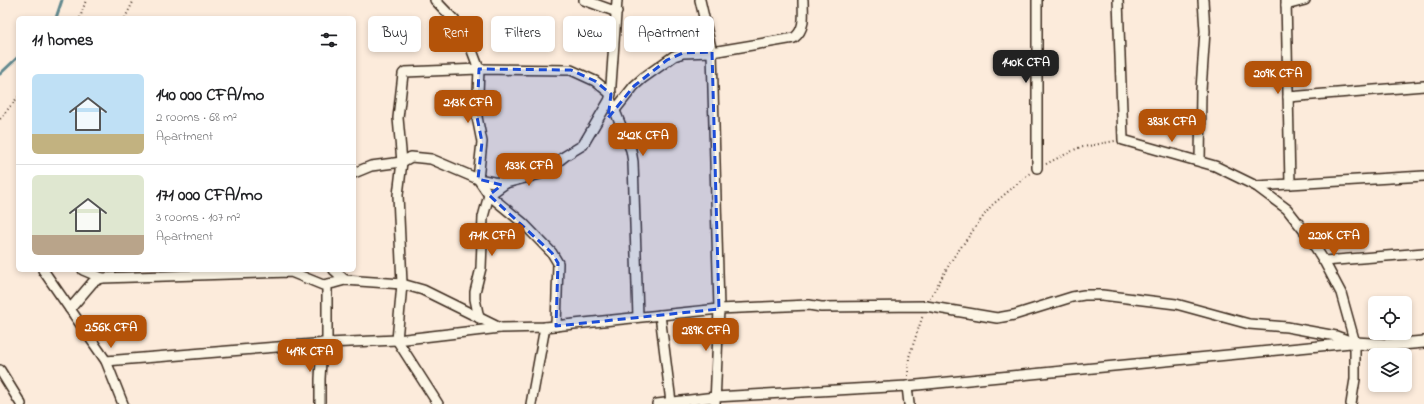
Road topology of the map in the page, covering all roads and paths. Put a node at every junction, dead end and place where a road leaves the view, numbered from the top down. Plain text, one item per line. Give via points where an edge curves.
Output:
1 (86, 0) edge
2 (134, 0) edge
3 (435, 0) edge
4 (584, 0) edge
5 (617, 0) edge
6 (700, 0) edge
7 (803, 0) edge
8 (1037, 0) edge
9 (1118, 0) edge
10 (1204, 0) edge
11 (1305, 0) edge
12 (1286, 2) edge
13 (616, 12) junction
14 (81, 16) edge
15 (126, 16) edge
16 (704, 16) edge
17 (712, 52) joint
18 (714, 52) edge
19 (479, 69) junction
20 (1424, 86) edge
21 (610, 97) junction
22 (1288, 97) junction
23 (16, 99) edge
24 (614, 110) junction
25 (0, 119) edge
26 (1123, 140) junction
27 (1200, 161) junction
28 (402, 162) junction
29 (1037, 168) junction
30 (356, 173) edge
31 (1424, 176) edge
32 (478, 178) junction
33 (506, 183) junction
34 (1290, 184) junction
35 (1256, 186) junction
36 (489, 195) junction
37 (1424, 252) edge
38 (1324, 261) junction
39 (44, 272) edge
40 (88, 272) edge
41 (336, 272) edge
42 (102, 278) junction
43 (345, 280) junction
44 (402, 284) junction
45 (327, 285) junction
46 (926, 306) junction
47 (719, 308) junction
48 (70, 309) junction
49 (660, 315) junction
50 (638, 317) junction
51 (479, 318) junction
52 (556, 326) junction
53 (545, 327) junction
54 (500, 328) junction
55 (397, 340) junction
56 (1424, 342) edge
57 (325, 343) junction
58 (1355, 343) junction
59 (106, 361) junction
60 (0, 370) edge
61 (907, 386) junction
62 (715, 401) edge
63 (671, 402) junction
64 (21, 404) edge
65 (123, 404) edge
66 (320, 404) edge
67 (438, 404) edge
68 (531, 404) edge
69 (657, 404) edge
70 (909, 404) edge
71 (1351, 404) edge

1 - 14 path
2 - 15 path
3 - 19 street via 459,25
4 - 13 street
5 - 13 street
6 - 16 street
7 - 18 street via 803,25 800,34 794,38
8 - 29 street
9 - 26 street
10 - 27 street
11 - 12 street
12 - 22 street
13 - 21 street
17 - 24 street via 683,53 674,56 634,86
17 - 47 street
19 - 21 street via 571,70 595,81
19 - 28 street via 403,73 398,118
19 - 32 street via 477,117 482,142
20 - 22 street
21 - 24 street
21 - 33 street via 579,149 546,171
22 - 34 street
23 - 25 path
24 - 50 street via 631,150 633,162
26 - 27 street
26 - 29 path via 1078,148
27 - 35 street
28 - 30 street via 371,166
28 - 32 street via 411,157 426,158
28 - 44 street via 398,195
29 - 46 path via 991,206 953,258
31 - 34 street
32 - 33 street
32 - 36 street
33 - 36 street
34 - 35 street
35 - 38 street via 1287,209
36 - 51 street via 483,217 482,268 475,292
36 - 52 street via 555,256 558,263
37 - 38 street
38 - 58 street via 1340,293
39 - 48 street
40 - 42 street
41 - 43 street
42 - 45 street via 291,272
42 - 48 street via 93,282
43 - 44 street
43 - 45 street
44 - 51 street via 423,290
44 - 55 street
45 - 57 street
46 - 47 street via 809,305
46 - 58 street via 997,318 1072,297 1102,295 1176,304 1249,324 1287,327 1336,336
46 - 61 path via 909,357
47 - 49 street
47 - 62 street
48 - 59 street
49 - 50 street
49 - 63 street
50 - 52 street
51 - 54 street
52 - 53 street
53 - 54 street
53 - 68 street
54 - 55 street
55 - 57 street
55 - 67 street
56 - 58 street via 1388,345
57 - 59 street
57 - 66 street via 320,379
58 - 61 street
58 - 71 street via 1356,379
59 - 65 street
60 - 64 street
61 - 62 street
61 - 70 street
62 - 63 street
63 - 69 street

